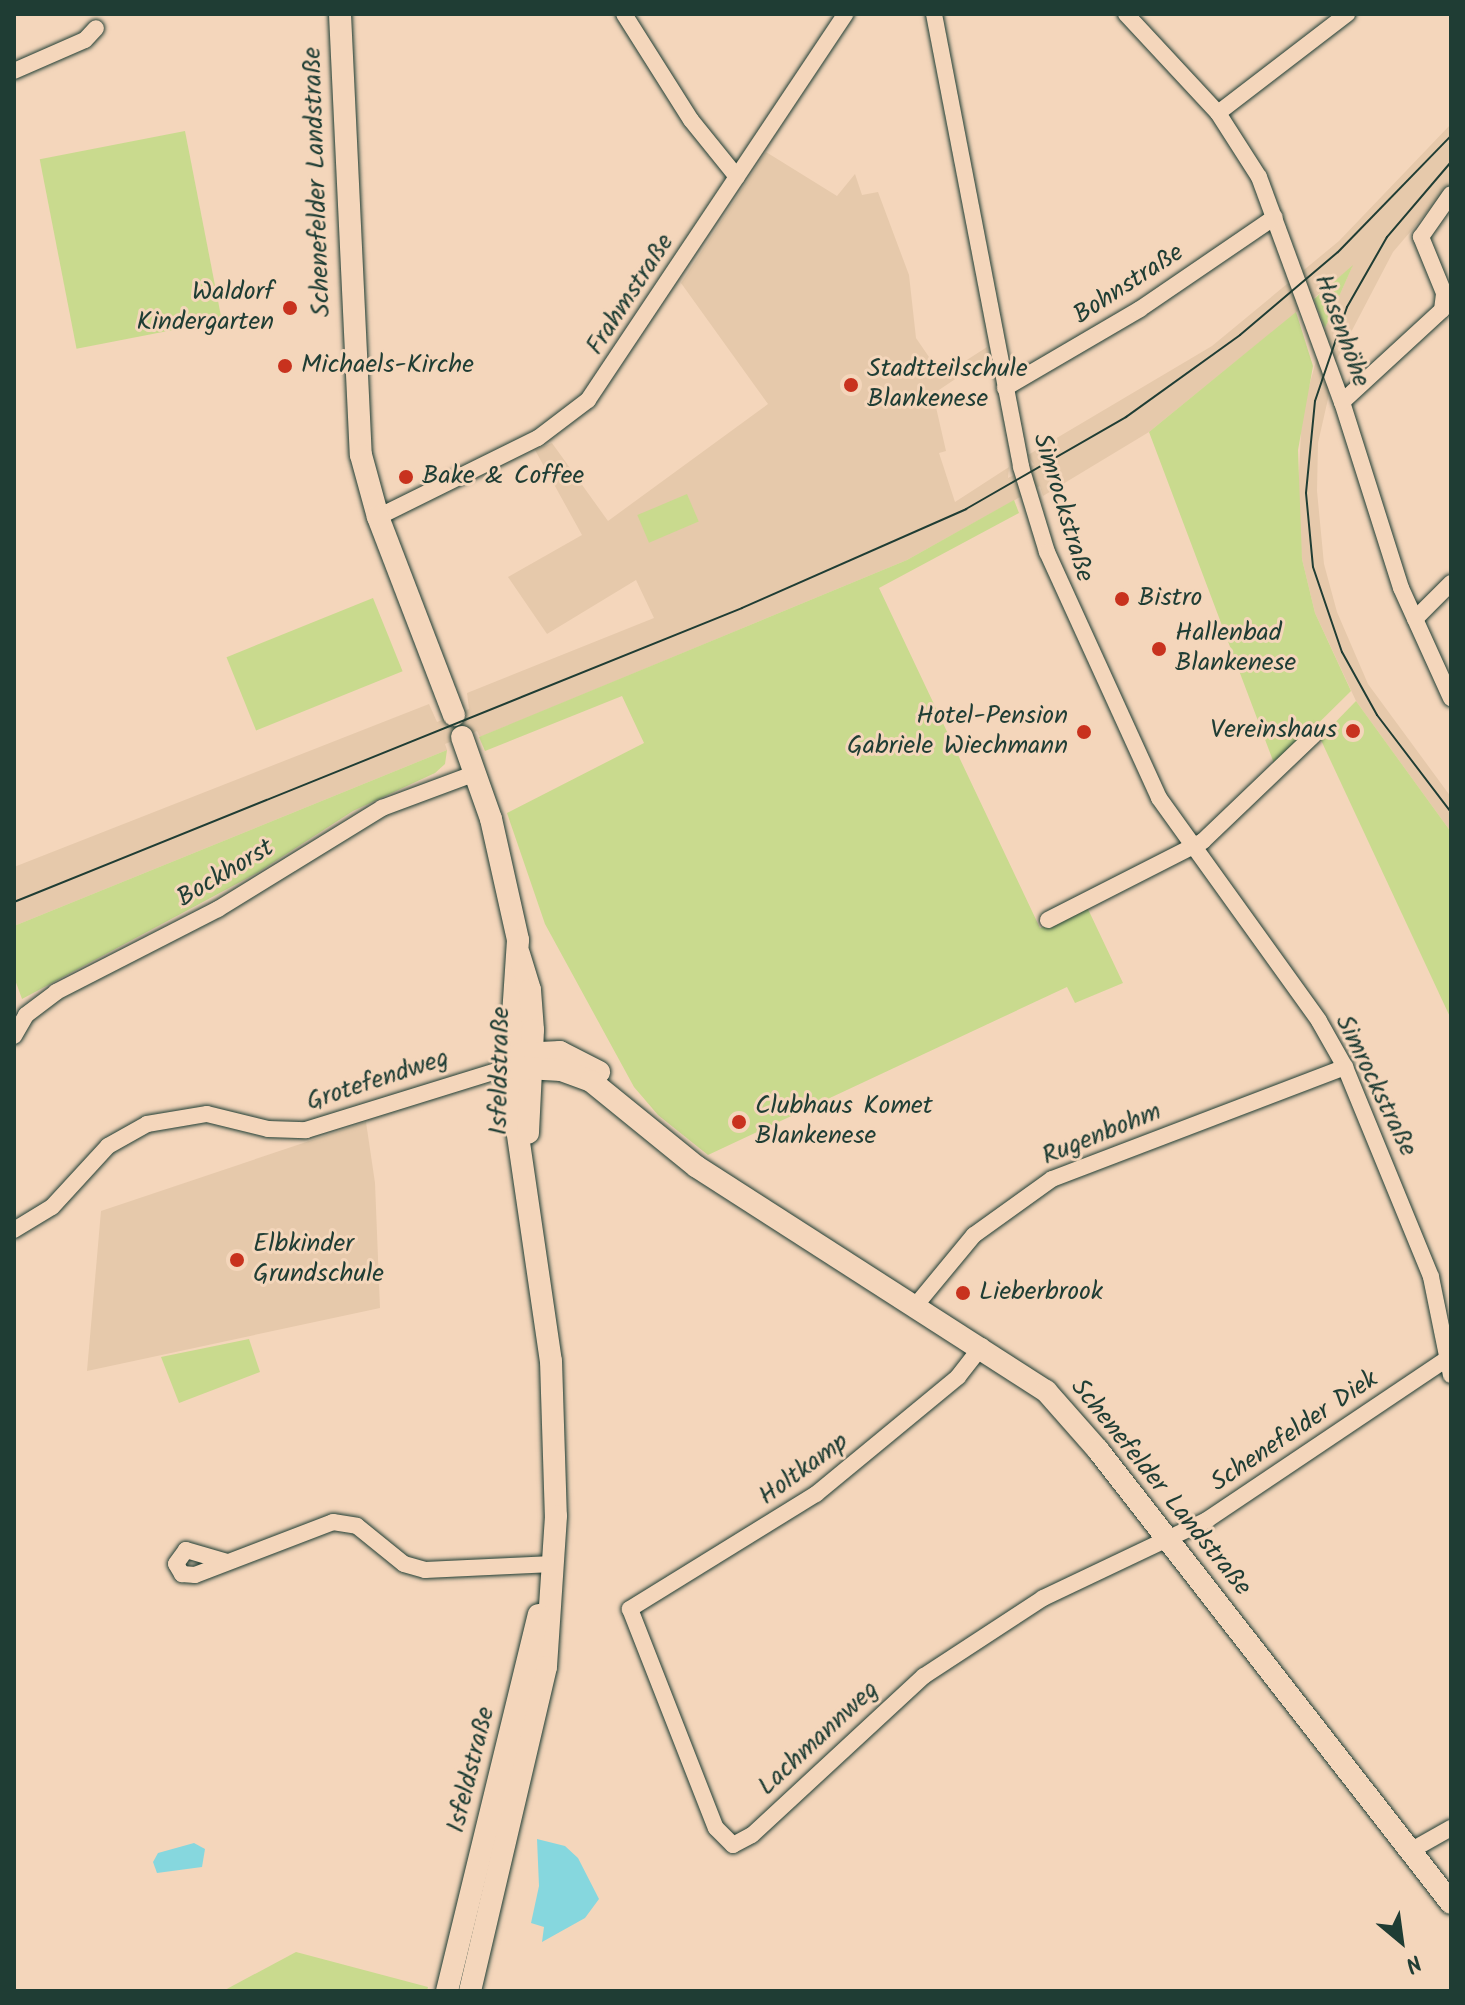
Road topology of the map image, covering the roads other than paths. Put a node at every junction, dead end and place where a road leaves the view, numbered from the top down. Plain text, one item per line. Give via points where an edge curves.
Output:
1 (340, 14) edge
2 (624, 14) edge
3 (845, 14) edge
4 (934, 14) edge
5 (1126, 14) edge
6 (1347, 14) edge
7 (96, 28) dead end
8 (14, 71) edge
9 (1218, 113) junction
10 (737, 177) junction
11 (1451, 194) edge
12 (1275, 217) junction
13 (1005, 388) junction
14 (1342, 402) junction
15 (378, 517) junction
16 (1451, 583) edge
17 (1415, 619) junction
18 (1451, 698) edge
19 (454, 715) dead end
20 (1314, 735) dead end
21 (462, 737) dead end
22 (476, 773) junction
23 (1193, 848) junction
24 (1048, 920) dead end
25 (14, 1036) edge
26 (524, 1062) junction
27 (1345, 1067) junction
28 (14, 1230) edge
29 (916, 1305) junction
30 (982, 1346) junction
31 (1450, 1364) edge
32 (1169, 1541) junction
33 (227, 1562) dead end
34 (553, 1564) junction
35 (633, 1604) joint
36 (1451, 1828) edge
37 (1410, 1851) junction
38 (1451, 1903) edge
39 (447, 1991) edge
40 (470, 1991) edge

1 - 15 main road, Schenefelder Landstraße via 356,409
2 - 10 street via 691,120
3 - 10 street, Frahmstraße
4 - 13 street, Simrockstraße
5 - 9 street, Hasenhöhe
6 - 9 street
7 - 8 street via 85,40
9 - 12 street, Hasenhöhe via 1259,177
10 - 15 street, Frahmstraße via 588,400 538,438
11 - 14 street via 1421,237 1444,293 1442,310
12 - 13 street, Bohnstraße via 1140,309
12 - 14 street, Hasenhöhe
13 - 23 street, Simrockstraße via 1034,515 1066,600 1145,772
14 - 17 street, Hasenhöhe
15 - 19 main road, Schenefelder Landstraße
16 - 17 street
17 - 18 street, Hasenhöhe
20 - 23 street
21 - 22 main road
22 - 25 street, Bockhorst via 382,808 218,909 56,992 26,1015
22 - 26 main road, Isfeldstraße via 501,853 530,990
23 - 24 street
23 - 27 street, Simrockstraße via 1319,1021
26 - 28 street, Grotefendweg via 306,1130 268,1129 207,1114 147,1124 108,1146 52,1207
26 - 29 main road, Schenefelder Landstraße via 582,1061 697,1167
26 - 34 main road, Isfeldstraße via 526,1166 551,1361
27 - 29 street, Rugenbohm via 1052,1179 974,1235
27 - 31 street, Simrockstraße via 1431,1277
29 - 30 main road, Schenefelder Landstraße
30 - 32 main road, Schenefelder Landstraße via 1046,1391
30 - 35 street, Holtkamp via 958,1377 816,1494
31 - 32 street, Schenefelder Diek
32 - 35 street, Lachmannweg via 1140,1549 1063,1587 924,1676 752,1835 733,1845 716,1828 633,1626
32 - 37 main road, Schenefelder Landstraße
33 - 34 street via 315,1527 342,1522 364,1530 404,1564 425,1570
34 - 39 main road, Isfeldstraße
34 - 40 main road, Isfeldstraße via 546,1667
36 - 37 street
37 - 38 main road, Schenefelder Landstraße

